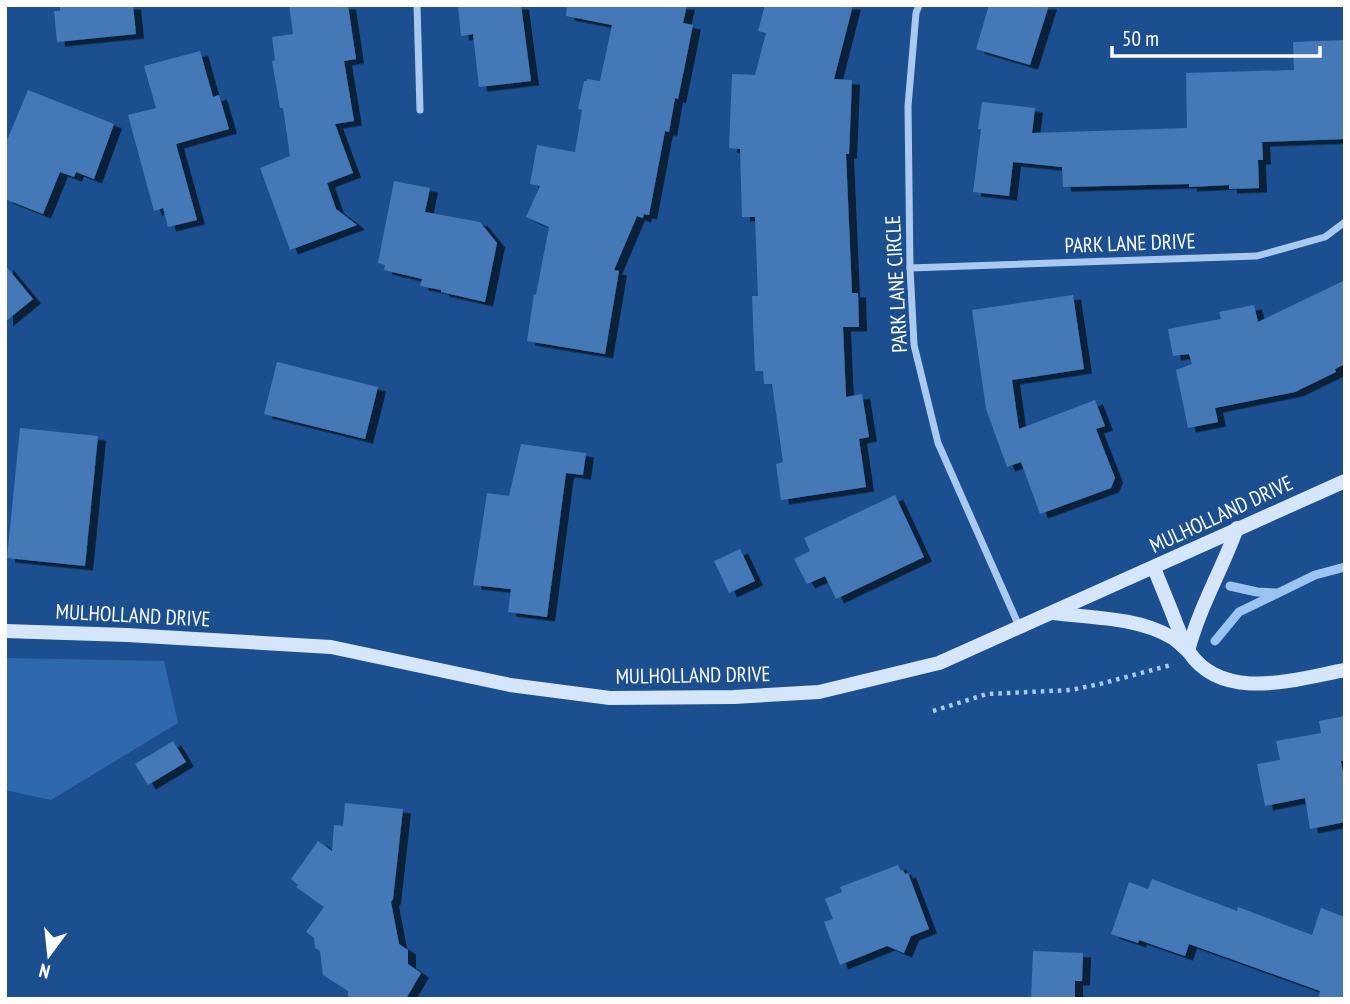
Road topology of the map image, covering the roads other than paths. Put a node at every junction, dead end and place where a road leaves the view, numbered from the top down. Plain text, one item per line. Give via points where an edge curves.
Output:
1 (417, 5) edge
2 (919, 5) edge
3 (420, 110) dead end
4 (1345, 222) edge
5 (910, 268) junction
6 (1345, 481) edge
7 (1237, 528) junction
8 (1154, 568) junction
9 (1052, 613) junction
10 (1019, 626) junction
11 (5, 631) edge
12 (1190, 654) junction
13 (1345, 670) edge

1 - 3 street
2 - 5 street, PARK LANE CIRCLE via 908,106
4 - 5 street, PARK LANE DRIVE via 1325,237 1257,256
5 - 10 street, PARK LANE CIRCLE via 914,345 938,443
6 - 7 main road, MULHOLLAND DRIVE
7 - 8 main road, MULHOLLAND DRIVE
7 - 12 main road via 1194,625
8 - 9 main road, MULHOLLAND DRIVE
8 - 12 main road
9 - 10 main road, MULHOLLAND DRIVE
9 - 12 main road via 1150,628 1172,638
10 - 11 main road, MULHOLLAND DRIVE via 939,663 819,692 610,698 510,685 331,647
12 - 13 main road via 1218,677 1248,684

